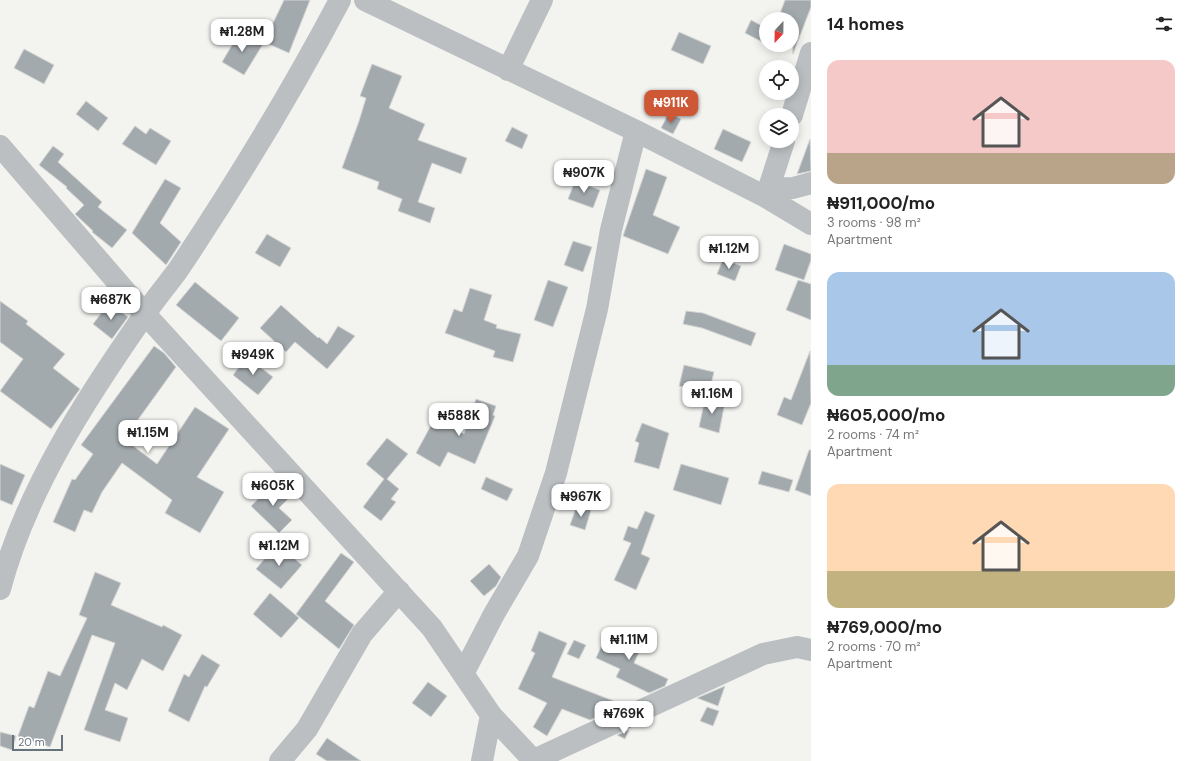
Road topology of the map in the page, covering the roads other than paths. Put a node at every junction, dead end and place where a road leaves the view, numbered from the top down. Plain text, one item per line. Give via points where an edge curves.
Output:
1 (340, 0) edge
2 (366, 0) edge
3 (542, 0) edge
4 (811, 53) edge
5 (508, 70) junction
6 (794, 108) edge
7 (636, 131) junction
8 (0, 146) edge
9 (782, 148) edge
10 (811, 183) edge
11 (767, 193) junction
12 (811, 224) edge
13 (145, 314) junction
14 (0, 588) edge
15 (399, 590) junction
16 (811, 650) edge
17 (463, 674) junction
18 (491, 715) junction
19 (534, 760) edge
20 (280, 761) edge
21 (482, 761) edge

1 - 13 street via 303,69 250,157 177,271
2 - 5 street
3 - 5 street
4 - 6 street
5 - 7 street
7 - 11 street
7 - 17 street via 612,230 597,309 556,473 528,556
8 - 13 street
9 - 11 street
10 - 11 street
11 - 12 street
13 - 14 street via 71,428 36,494 7,561
13 - 15 street
15 - 17 street via 432,628
15 - 20 street via 362,634 307,729
16 - 19 street via 797,647 763,654
17 - 18 street
18 - 19 street
18 - 21 street

